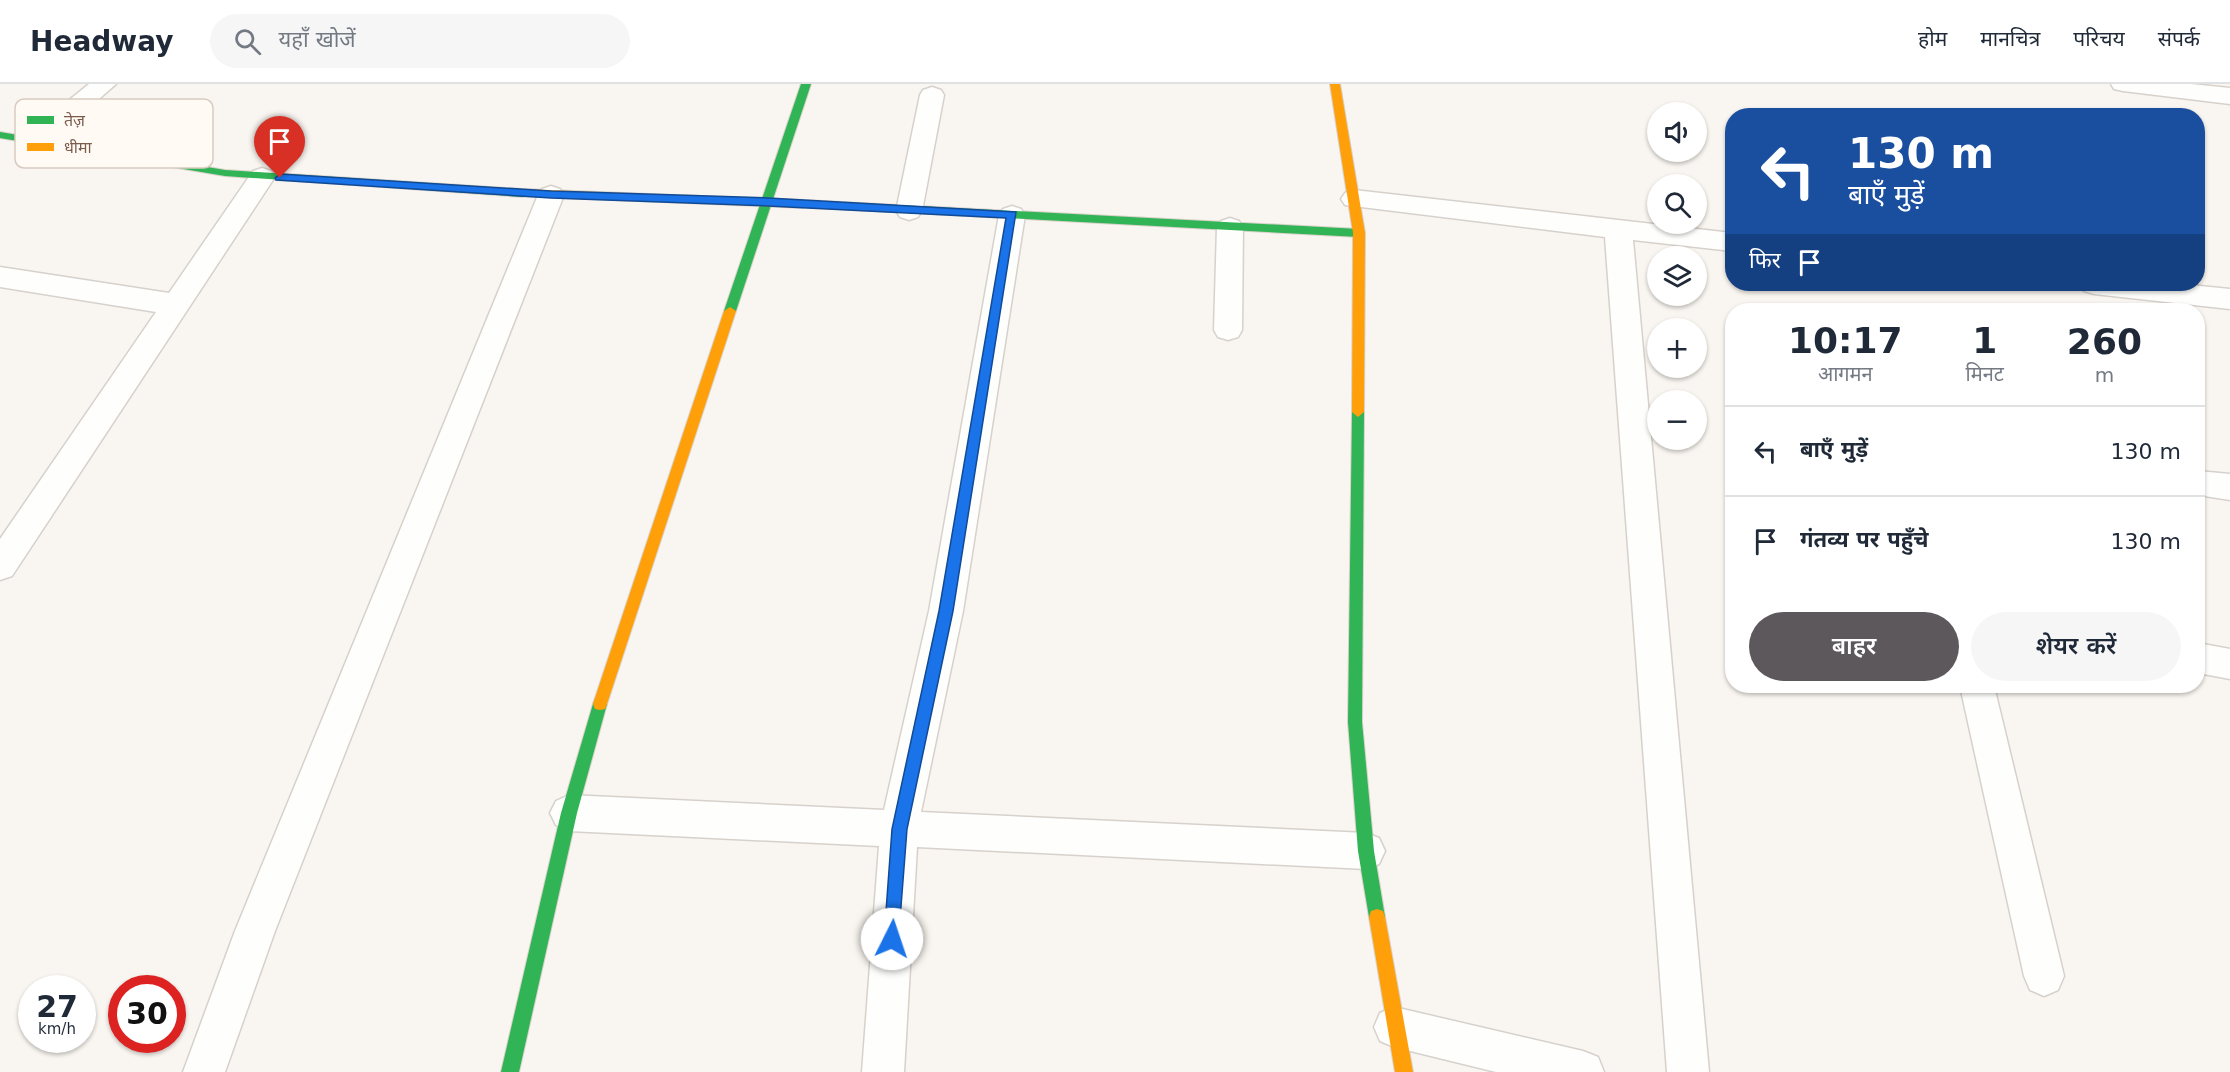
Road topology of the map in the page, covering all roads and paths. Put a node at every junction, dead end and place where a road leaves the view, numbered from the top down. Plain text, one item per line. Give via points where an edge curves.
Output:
1 (104, 84) edge
2 (806, 84) edge
3 (1335, 84) edge
4 (2123, 84) edge
5 (932, 95) dead end
6 (2230, 96) edge
7 (86, 99) edge
8 (0, 135) edge
9 (15, 138) edge
10 (195, 168) edge
11 (262, 177) junction
12 (551, 195) junction
13 (1354, 198) junction
14 (768, 202) junction
15 (909, 211) junction
16 (1012, 215) junction
17 (1230, 226) junction
18 (1618, 228) junction
19 (1359, 233) junction
20 (1725, 241) edge
21 (0, 277) edge
22 (2157, 291) edge
23 (2230, 299) edge
24 (178, 305) junction
25 (1228, 330) dead end
26 (2205, 484) edge
27 (2230, 487) edge
28 (0, 566) edge
29 (2205, 659) edge
30 (2230, 664) edge
31 (1979, 693) edge
32 (569, 813) junction
33 (899, 829) junction
34 (1366, 851) junction
35 (2044, 976) dead end
36 (1394, 1027) junction
37 (204, 1072) edge
38 (510, 1072) edge
39 (883, 1072) edge
40 (1404, 1072) edge
41 (1583, 1072) edge
42 (1688, 1072) edge

1 - 7 street
2 - 14 street
3 - 13 street
4 - 6 street
5 - 15 street
8 - 9 street
10 - 11 street
11 - 12 street
11 - 24 street
12 - 14 street
12 - 37 street via 255,931
13 - 18 street
13 - 19 street
14 - 15 street
14 - 32 street via 605,687
15 - 16 street
16 - 17 street
16 - 33 street via 946,611
17 - 19 street
17 - 25 street
18 - 20 street
18 - 42 street
19 - 34 street via 1355,722
21 - 24 street
22 - 23 street
24 - 28 street
26 - 27 street
29 - 30 street
31 - 35 street
32 - 33 street
32 - 38 street
33 - 34 street
33 - 39 street
34 - 36 street
36 - 40 street
36 - 41 street

